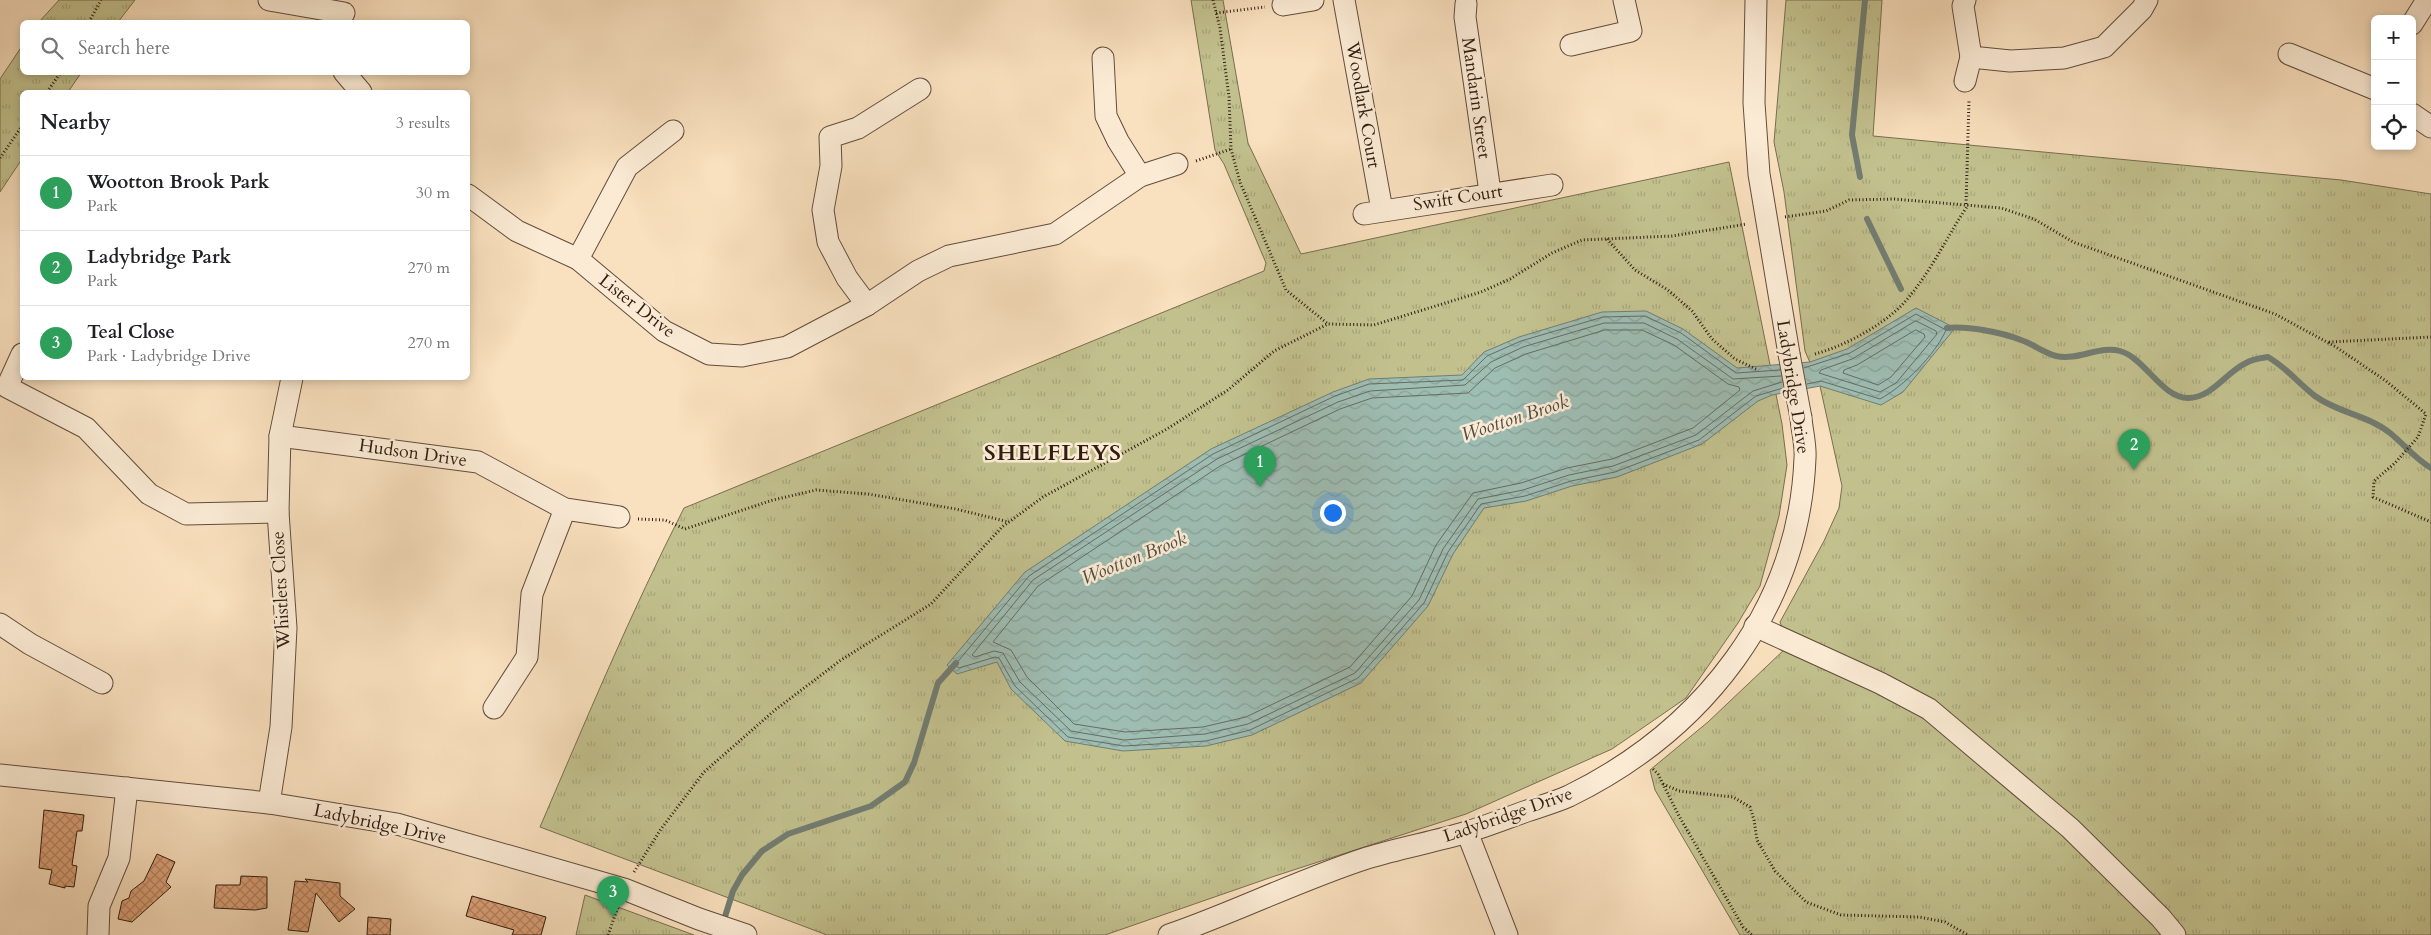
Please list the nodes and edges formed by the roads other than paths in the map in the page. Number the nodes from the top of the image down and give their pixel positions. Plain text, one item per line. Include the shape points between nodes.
1 (269, 0) edge
2 (1313, 0) edge
3 (1344, 0) edge
4 (1624, 0) edge
5 (1756, 0) edge
6 (1965, 0) edge
7 (2147, 0) edge
8 (2427, 0) edge
9 (1464, 1) edge
10 (1282, 5) road end
11 (348, 12) edge
12 (2416, 18) edge
13 (1571, 45) dead end
14 (2289, 54) dead end
15 (1971, 57) junction
16 (1103, 58) dead end
17 (347, 75) edge
18 (1965, 81) road end
19 (2371, 86) edge
20 (920, 89) dead end
21 (359, 90) edge
22 (2416, 117) edge
23 (2431, 127) edge
24 (673, 131) dead end
25 (1177, 164) road end
26 (1140, 176) junction
27 (1552, 185) dead end
28 (1490, 192) junction
29 (470, 196) edge
30 (1373, 212) joint
31 (578, 259) junction
32 (867, 305) junction
33 (20, 359) edge
34 (292, 380) edge
35 (280, 436) junction
36 (565, 509) junction
37 (278, 512) junction
38 (619, 517) road end
39 (1755, 626) junction
40 (2, 631) edge
41 (102, 683) dead end
42 (494, 708) dead end
43 (0, 775) edge
44 (126, 788) junction
45 (270, 803) junction
46 (1467, 832) junction
47 (742, 934) edge
48 (98, 935) edge
49 (1169, 935) edge
50 (1506, 935) edge
51 (2174, 935) edge

1 - 11 street
2 - 10 street
3 - 30 street, Woodlark Court
4 - 13 street via 1631,30
5 - 39 street, Ladybridge Drive, bridge via 1754,103 1759,174 1805,456 1790,549 1772,600
6 - 15 street via 1963,6
7 - 15 street via 2104,46 2064,58 2010,61
8 - 12 street
9 - 28 street, Mandarin Street
14 - 19 street
15 - 18 street
16 - 26 street via 1106,116
17 - 21 street
20 - 32 street via 858,128 830,137 831,166 823,210 828,242
22 - 23 street
24 - 31 street via 627,167
25 - 26 street, Lister Drive
26 - 32 street, Lister Drive via 1055,234 949,256 918,271
27 - 28 street, Swift Court
28 - 30 street, Swift Court
29 - 31 street, Lister Drive via 517,231
31 - 32 street, Lister Drive via 664,331 709,354 742,356 787,347
33 - 37 street via 8,387 86,428 149,494 186,514
34 - 35 street, Whistlets Close
35 - 36 street, Hudson Drive via 478,462
35 - 37 street, Whistlets Close
36 - 38 street, Hudson Drive
36 - 42 street via 532,594 527,657
37 - 45 street, Whistlets Close via 286,628 281,727
39 - 46 street, Ladybridge Drive via 1710,692 1688,716 1638,755 1568,797
39 - 51 street via 1880,682 1928,710 2070,828 2161,918
40 - 41 street
43 - 44 street, Ladybridge Drive
44 - 45 street, Ladybridge Drive
44 - 48 street via 118,858 99,906
45 - 47 street, Ladybridge Drive via 397,824 624,889
46 - 49 street, Ladybridge Drive via 1367,858
46 - 50 street

